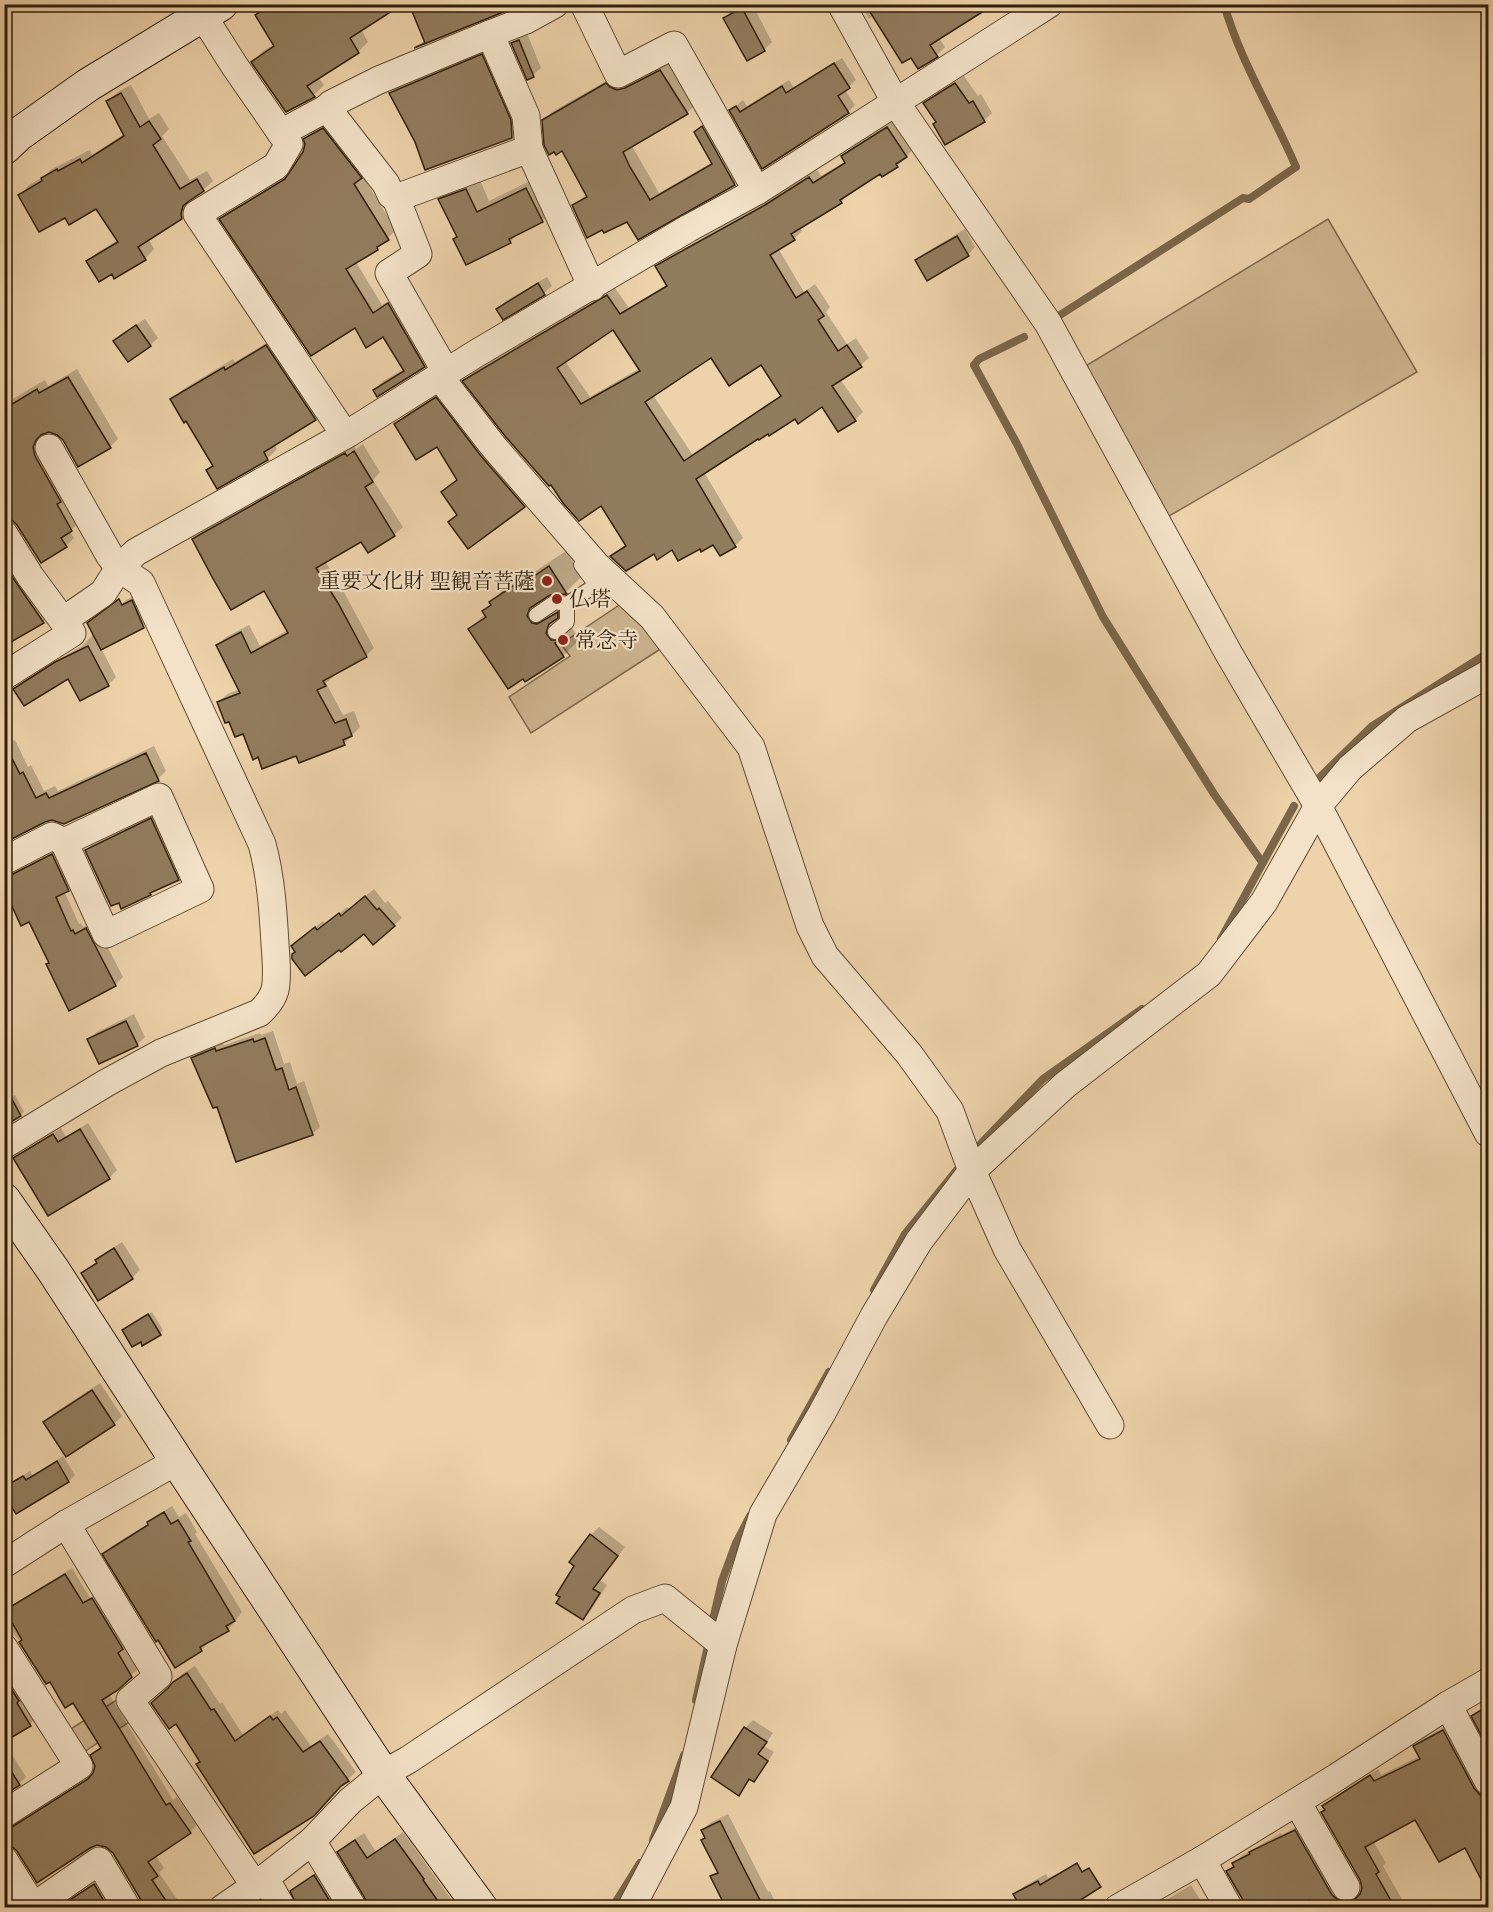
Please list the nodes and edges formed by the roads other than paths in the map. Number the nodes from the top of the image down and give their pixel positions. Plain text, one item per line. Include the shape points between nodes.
1 (555, 4) edge
2 (584, 4) edge
3 (841, 4) edge
4 (216, 8) edge
5 (1034, 9) edge
6 (490, 34) junction
7 (896, 103) junction
8 (327, 108) junction
9 (281, 133) junction
10 (4, 148) edge
11 (529, 149) junction
12 (757, 191) junction
13 (396, 198) junction
14 (592, 287) junction
15 (443, 374) junction
16 (345, 435) junction
17 (50, 448) dead end
18 (4, 534) edge
19 (573, 536) junction
20 (119, 568) junction
21 (567, 604) junction
22 (536, 615) dead end
23 (64, 620) junction
24 (555, 632) dead end
25 (1488, 674) edge
26 (4, 676) edge
27 (1318, 807) junction
28 (64, 842) junction
29 (4, 861) edge
30 (1488, 1133) edge
31 (4, 1146) edge
32 (972, 1171) junction
33 (4, 1200) edge
34 (1110, 1425) dead end
35 (177, 1461) junction
36 (66, 1524) junction
37 (4, 1564) edge
38 (723, 1645) junction
39 (4, 1648) edge
40 (1488, 1682) edge
41 (1448, 1705) junction
42 (383, 1774) junction
43 (1488, 1782) edge
44 (1297, 1802) junction
45 (4, 1814) edge
46 (312, 1841) junction
47 (4, 1860) edge
48 (1202, 1860) junction
49 (260, 1882) junction
50 (1346, 1887) dead end
51 (34, 1907) edge
52 (128, 1908) edge
53 (223, 1908) edge
54 (282, 1908) edge
55 (354, 1908) edge
56 (481, 1908) edge
57 (631, 1908) edge
58 (1118, 1908) edge
59 (1229, 1908) edge

1 - 6 street
2 - 12 street via 618,74 674,45
3 - 7 street
4 - 9 street via 234,65
4 - 10 street via 88,85
5 - 7 street
6 - 8 street via 379,80
6 - 11 street via 526,116
7 - 12 street
7 - 27 street via 1048,323 1229,654
8 - 9 street
8 - 13 street
9 - 16 street via 289,144 276,166 197,214
11 - 13 street
11 - 14 street
12 - 14 street
13 - 15 street via 418,254 389,273
14 - 15 street
15 - 16 street
15 - 19 street via 493,446
16 - 20 street via 136,552
17 - 20 street
18 - 23 street
19 - 21 lane via 564,543 596,585
19 - 32 street via 597,566 652,617 751,747 810,926 825,956 903,1047 950,1111
20 - 23 street via 103,593
20 - 31 street via 141,583 262,843 271,884 275,988 259,1013 161,1053
21 - 22 lane via 555,602
21 - 24 lane via 567,622
23 - 26 street via 72,633
25 - 27 street via 1407,719 1350,768
27 - 30 street
27 - 32 street via 1264,902 1209,974 1065,1085
28 - 28 street via 106,934 200,889 159,797
28 - 29 street via 52,836
32 - 34 street via 1007,1249
32 - 38 street via 913,1251 763,1514
33 - 35 street
35 - 36 street
35 - 42 street
36 - 37 street
36 - 49 street via 158,1676 130,1700
38 - 42 street via 665,1598 654,1602 633,1610
38 - 57 street via 684,1807
39 - 45 street via 79,1766
40 - 41 street
41 - 43 street
41 - 44 street
42 - 46 street via 350,1801
42 - 56 street
44 - 48 street
44 - 50 street
46 - 49 street
46 - 55 street
47 - 51 street
48 - 58 street
48 - 59 street
49 - 53 street
49 - 54 street
51 - 52 street via 99,1861

